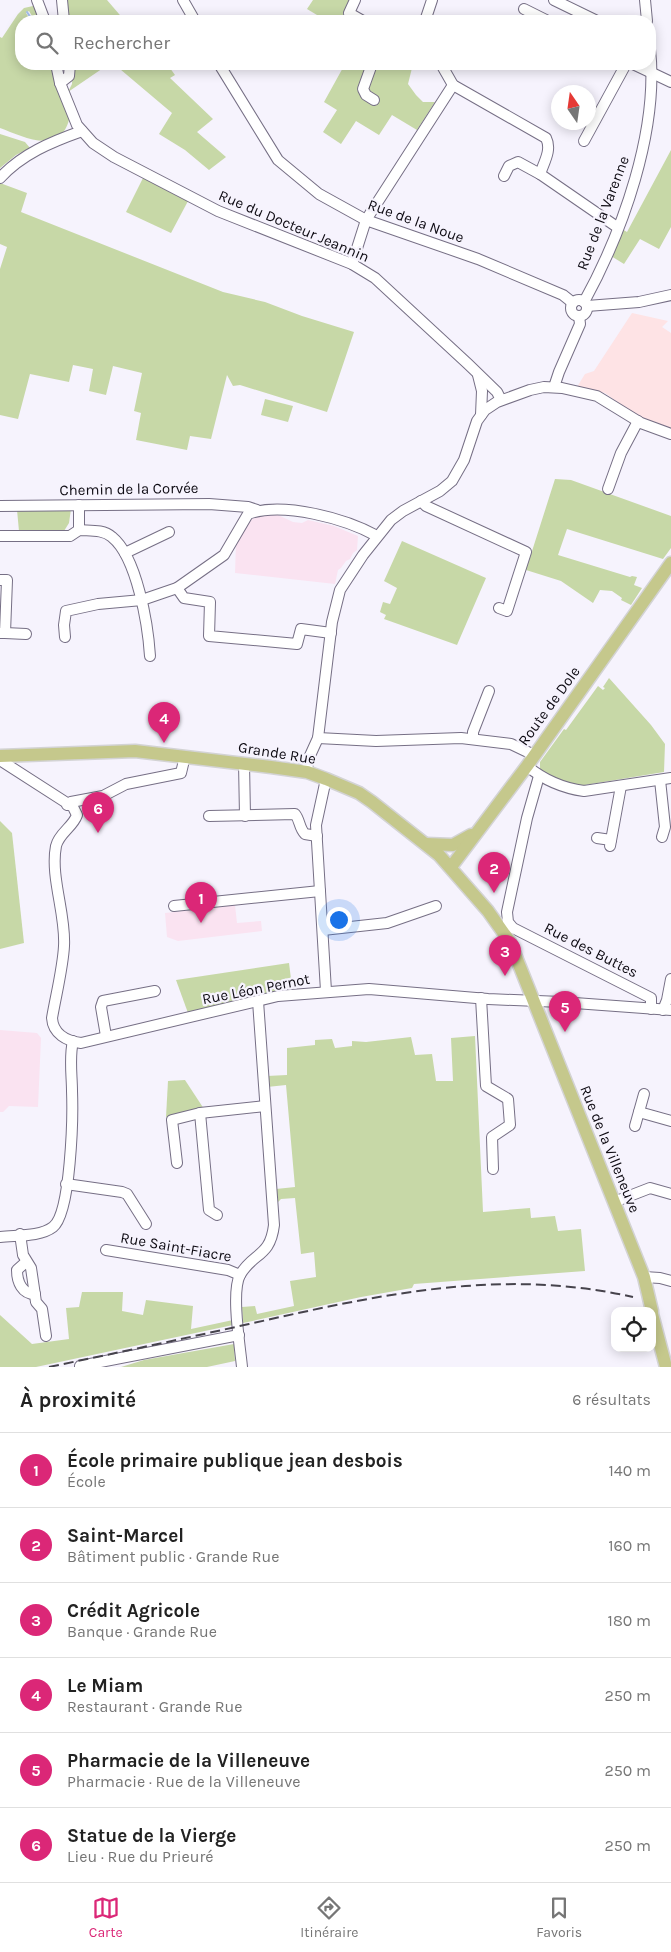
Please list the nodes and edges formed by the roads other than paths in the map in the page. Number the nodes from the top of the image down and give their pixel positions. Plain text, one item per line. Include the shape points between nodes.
1 (37, 0) edge
2 (62, 0) edge
3 (183, 0) edge
4 (355, 0) edge
5 (432, 0) edge
6 (554, 0) edge
7 (645, 0) edge
8 (524, 9) dead end
9 (43, 15) edge
10 (63, 15) edge
11 (192, 15) edge
12 (347, 15) edge
13 (427, 15) edge
14 (536, 15) edge
15 (585, 15) edge
16 (646, 15) edge
17 (57, 70) edge
18 (70, 70) edge
19 (223, 70) edge
20 (370, 70) edge
21 (444, 70) edge
22 (623, 70) edge
23 (645, 70) edge
24 (653, 70) edge
25 (653, 74) junction
26 (671, 82) edge
27 (60, 83) junction
28 (453, 85) junction
29 (374, 100) dead end
30 (82, 131) junction
31 (584, 141) dead end
32 (540, 174) junction
33 (504, 176) dead end
34 (0, 178) edge
35 (366, 220) junction
36 (617, 227) junction
37 (352, 264) junction
38 (671, 295) edge
39 (581, 303) junction
40 (477, 374) junction
41 (554, 387) junction
42 (501, 400) junction
43 (481, 415) junction
44 (638, 421) junction
45 (671, 434) edge
46 (608, 489) dead end
47 (421, 501) junction
48 (79, 505) junction
49 (0, 506) edge
50 (257, 510) junction
51 (79, 530) junction
52 (169, 532) dead end
53 (0, 536) edge
54 (377, 536) junction
55 (125, 553) junction
56 (671, 563) edge
57 (0, 580) edge
58 (177, 588) junction
59 (142, 600) junction
60 (499, 608) dead end
61 (2, 633) edge
62 (331, 633) junction
63 (26, 634) dead end
64 (65, 638) dead end
65 (150, 656) dead end
66 (489, 691) dead end
67 (318, 738) junction
68 (473, 739) junction
69 (0, 756) edge
70 (186, 756) junction
71 (0, 760) edge
72 (530, 760) junction
73 (244, 764) junction
74 (307, 772) junction
75 (539, 776) junction
76 (671, 778) edge
77 (326, 779) junction
78 (660, 780) junction
79 (621, 786) junction
80 (67, 805) junction
81 (209, 816) dead end
82 (245, 816) junction
83 (480, 827) junction
84 (317, 836) junction
85 (662, 837) dead end
86 (597, 838) dead end
87 (426, 844) junction
88 (451, 867) junction
89 (320, 891) junction
90 (174, 906) dead end
91 (436, 906) dead end
92 (323, 930) junction
93 (671, 979) edge
94 (155, 991) dead end
95 (326, 991) junction
96 (481, 998) junction
97 (534, 1001) junction
98 (258, 1002) junction
99 (651, 1009) junction
100 (667, 1010) edge
101 (106, 1036) junction
102 (71, 1040) junction
103 (644, 1094) dead end
104 (265, 1106) junction
105 (639, 1112) junction
106 (200, 1113) junction
107 (671, 1121) edge
108 (636, 1126) dead end
109 (177, 1163) dead end
110 (493, 1169) dead end
111 (66, 1184) junction
112 (671, 1194) edge
113 (614, 1202) junction
114 (217, 1215) dead end
115 (146, 1224) dead end
116 (20, 1234) junction
117 (0, 1236) edge
118 (106, 1250) dead end
119 (240, 1275) junction
120 (644, 1277) junction
121 (671, 1281) edge
122 (651, 1307) edge
123 (656, 1328) edge
124 (239, 1335) junction
125 (46, 1336) dead end
126 (80, 1366) edge
127 (242, 1367) edge
128 (666, 1367) edge

1 - 9 street
2 - 10 street
3 - 11 street
4 - 12 street
5 - 13 street
6 - 15 street
7 - 16 street
8 - 14 street
17 - 27 street, Rue du Docteur Jeannin
18 - 27 street via 69,76
19 - 35 street, Rue de la Noue via 278,160 319,194
20 - 29 street via 363,89
21 - 28 street
22 - 31 street
23 - 25 street
24 - 25 street, Rue de la Varenne
25 - 26 street
25 - 36 street, Rue de la Varenne via 644,144 635,180
27 - 30 street, Rue du Docteur Jeannin
28 - 32 street via 546,138 548,151
28 - 35 street
30 - 34 street via 24,157
30 - 37 street, Rue du Docteur Jeannin via 114,157 218,211
32 - 33 street via 518,162 509,166
32 - 36 street
35 - 37 street
35 - 39 street, Rue de la Noue via 478,258
36 - 39 street, Rue de la Varenne via 607,254
37 - 40 street, Rue du Docteur Jeannin via 381,283
38 - 39 street via 639,302
39 - 41 street via 572,312 580,316 580,324
40 - 42 street, Rue du Docteur Jeannin
40 - 43 street via 482,391
41 - 42 street via 538,388
41 - 44 street via 597,396
42 - 43 street
43 - 47 street via 464,460 452,481
44 - 45 street
44 - 46 street via 621,453
47 - 54 street via 391,520
47 - 60 street via 526,552 507,610
48 - 49 street, Chemin de la Corvée
48 - 50 street, Chemin de la Corvée via 209,504
48 - 51 street
50 - 54 street, Chemin de la Corvée via 314,514 359,527
50 - 58 street via 248,514 224,555
51 - 53 street via 70,536
51 - 55 street via 100,531 112,536
52 - 55 street
54 - 62 street via 340,590
55 - 59 street
56 - 72 main road, Route de Dole
57 - 61 street via 7,580
58 - 59 street
58 - 62 street via 184,598 210,602 209,636 297,644 301,629
59 - 64 street via 66,611
59 - 65 street
61 - 63 street
62 - 67 street
66 - 68 street
67 - 68 street via 376,741
67 - 74 street via 308,760
68 - 72 street via 511,744
69 - 70 main road, Grande Rue via 135,751
70 - 73 main road, Grande Rue
70 - 80 street via 181,773 126,784 103,796
71 - 80 street
72 - 75 street
72 - 83 main road, Route de Dole
73 - 74 main road, Grande Rue
73 - 82 street
74 - 77 main road, Grande Rue
75 - 79 street via 574,790
75 - 99 street, Rue des Buttes via 507,912 508,922 513,928 651,998
76 - 78 street
77 - 84 street via 316,825
77 - 87 main road, Grande Rue via 359,793
78 - 79 street
78 - 85 street via 665,827
79 - 86 street via 610,843
80 - 102 street via 73,807 77,814 56,846 64,946 52,1022 57,1032
81 - 82 street
82 - 84 street via 295,814 305,834
83 - 87 main road via 453,845
83 - 88 main road, Route de Dole
84 - 89 street
87 - 88 main road, Grande Rue
88 - 97 main road, Grande Rue via 501,928
89 - 90 street
89 - 92 street
91 - 92 street via 387,923
92 - 95 street
93 - 100 street
94 - 101 street via 101,1003
95 - 96 street, Rue Léon Pernot via 369,989
95 - 98 street, Rue Léon Pernot
96 - 97 street, Rue Léon Pernot
96 - 110 street via 486,1086 508,1099 510,1125 492,1138
97 - 99 street, Rue Léon Pernot
97 - 113 main road, Rue de la Villeneuve
98 - 101 street, Rue Léon Pernot
98 - 104 street, Rue Saint-Fiacre
99 - 100 street, Rue Léon Pernot
101 - 102 street, Rue Léon Pernot via 81,1042
102 - 111 street via 72,1113
103 - 105 street
104 - 106 street
104 - 119 street, Rue Saint-Fiacre via 273,1237 268,1247
105 - 107 street
105 - 108 street
106 - 109 street via 172,1120
106 - 114 street via 209,1210
111 - 115 street via 127,1194
111 - 116 street via 58,1222 43,1232
112 - 113 street via 650,1188
113 - 120 main road, Rue de la Villeneuve
116 - 117 street
116 - 125 street via 26,1262 17,1270 18,1282 25,1291 34,1294 42,1309
118 - 119 street, Rue Saint-Fiacre via 228,1270
119 - 124 street, Rue Saint-Fiacre via 236,1308
120 - 121 street
120 - 122 main road, Rue de la Villeneuve
123 - 128 main road, Rue de la Villeneuve
124 - 126 street
124 - 127 street, Rue Saint-Fiacre

